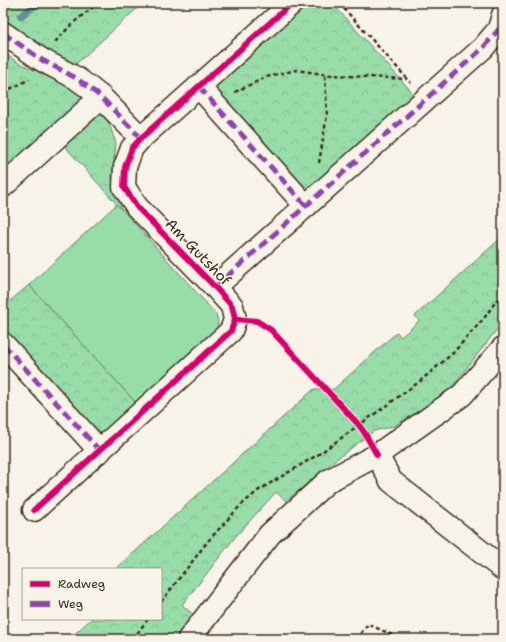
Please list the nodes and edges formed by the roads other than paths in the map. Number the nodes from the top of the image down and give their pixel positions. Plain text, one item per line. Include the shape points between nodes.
1 (292, 3) edge
2 (502, 13) edge
3 (3, 33) edge
4 (206, 94) junction
5 (101, 97) junction
6 (141, 138) junction
7 (3, 186) edge
8 (306, 206) junction
9 (215, 287) junction
10 (3, 344) edge
11 (503, 348) edge
12 (100, 451) junction
13 (377, 455) junction
14 (34, 510) dead end
15 (503, 569) edge
16 (189, 639) edge

1 - 4 street, Am Gutshof
2 - 8 street, Am Gutshof via 499,29 483,48
3 - 5 street via 42,60 76,78
4 - 6 street, Am Gutshof
4 - 8 street
5 - 6 street
5 - 7 street
6 - 9 street, Am Gutshof via 132,148 125,168 124,187 137,208
8 - 9 street, Am Gutshof
9 - 12 street, Am Gutshof via 232,306 235,319 231,331
10 - 12 street
11 - 13 street via 462,395
12 - 14 street, Am Gutshof
13 - 15 street via 391,481
13 - 16 street via 328,481 270,534

